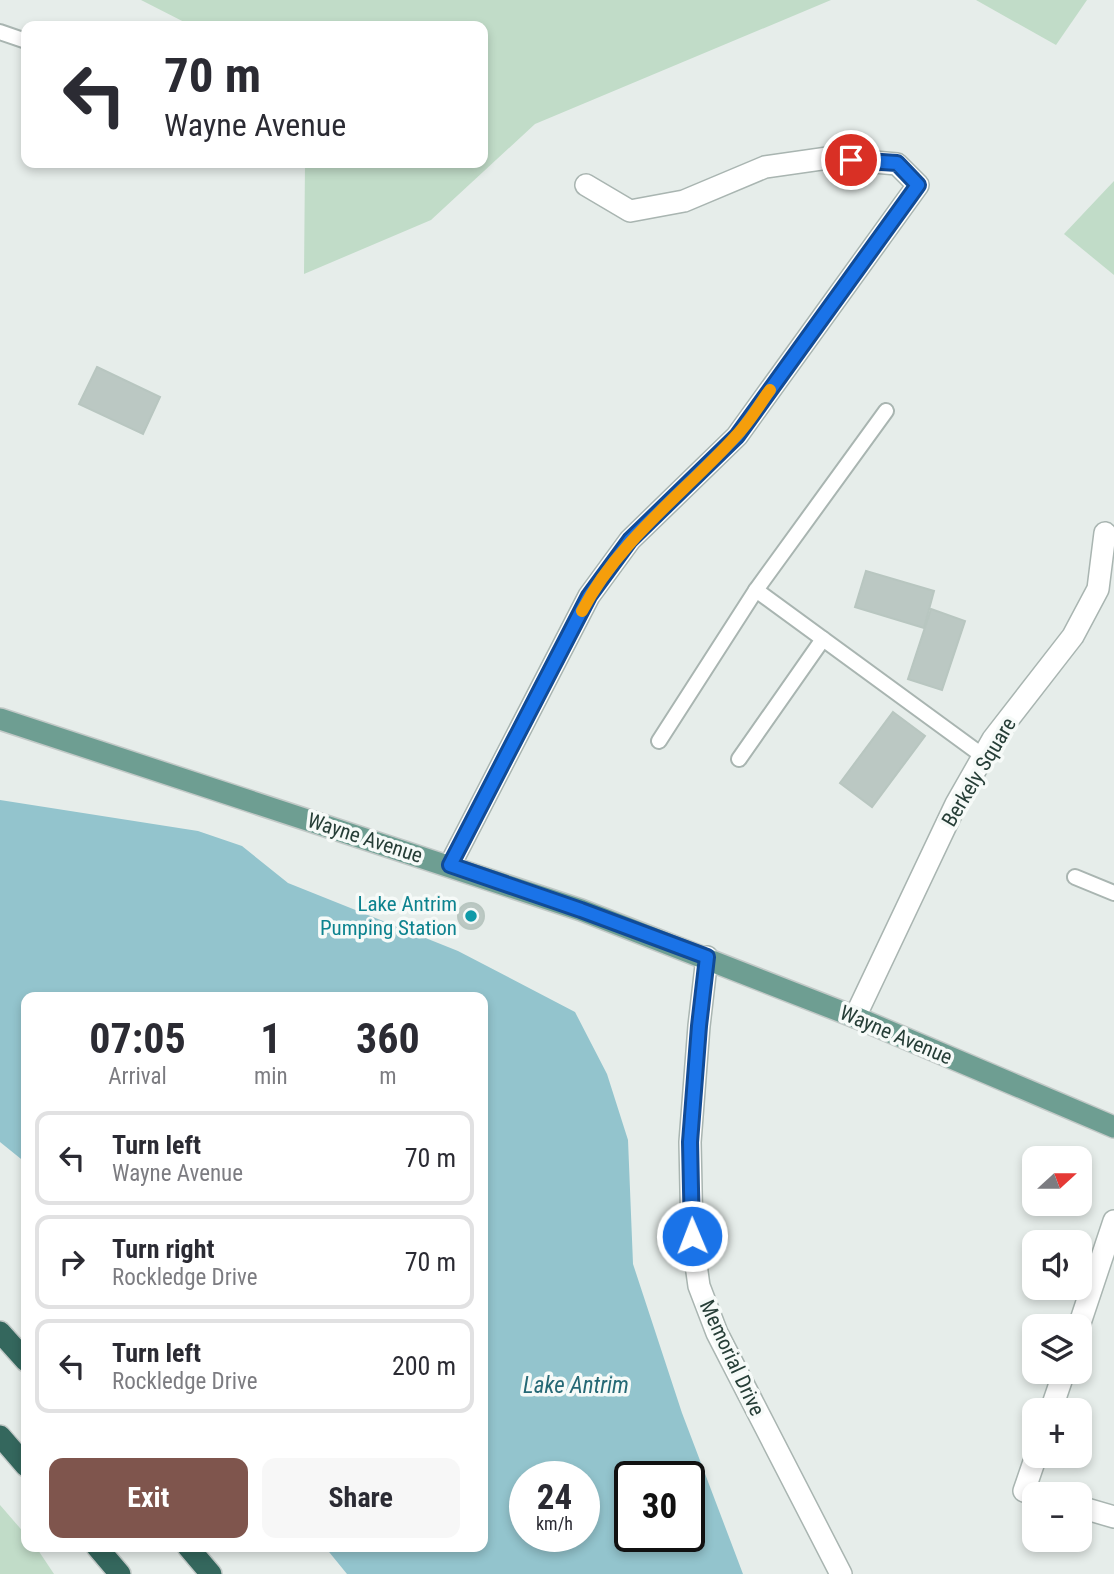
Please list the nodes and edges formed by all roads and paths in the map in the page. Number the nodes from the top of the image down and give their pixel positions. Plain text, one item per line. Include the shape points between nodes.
1 (0, 32) edge
2 (21, 39) edge
3 (586, 184) dead end
4 (886, 411) dead end
5 (1109, 532) edge
6 (755, 590) junction
7 (822, 639) junction
8 (0, 719) edge
9 (659, 741) dead end
10 (983, 756) junction
11 (739, 758) dead end
12 (450, 865) junction
13 (1075, 877) dead end
14 (1114, 892) edge
15 (707, 957) junction
16 (855, 1017) junction
17 (1114, 1127) edge
18 (1114, 1221) edge
19 (1083, 1314) edge
20 (0, 1332) edge
21 (21, 1355) edge
22 (0, 1436) edge
23 (21, 1460) edge
24 (1092, 1511) edge
25 (1114, 1517) edge
26 (101, 1552) edge
27 (192, 1552) edge
28 (120, 1574) edge
29 (211, 1574) edge
30 (841, 1574) edge

1 - 2 lane
3 - 12 street via 630,211 684,201 765,167 828,158 897,163 918,185 737,436 630,540 589,596
4 - 6 lane
5 - 10 street, Berkely Square via 1098,589 1073,636
6 - 7 lane
6 - 9 lane
7 - 10 lane
7 - 11 lane
8 - 12 main road, Wayne Avenue
10 - 16 street, Berkely Square
12 - 15 main road, Wayne Avenue
13 - 14 lane
15 - 16 main road, Wayne Avenue
15 - 30 street, Memorial Drive via 690,1142 692,1236 699,1286 717,1333
16 - 17 main road, Wayne Avenue
18 - 19 street
20 - 21 highway
22 - 23 highway
24 - 25 street
26 - 28 highway
27 - 29 highway

